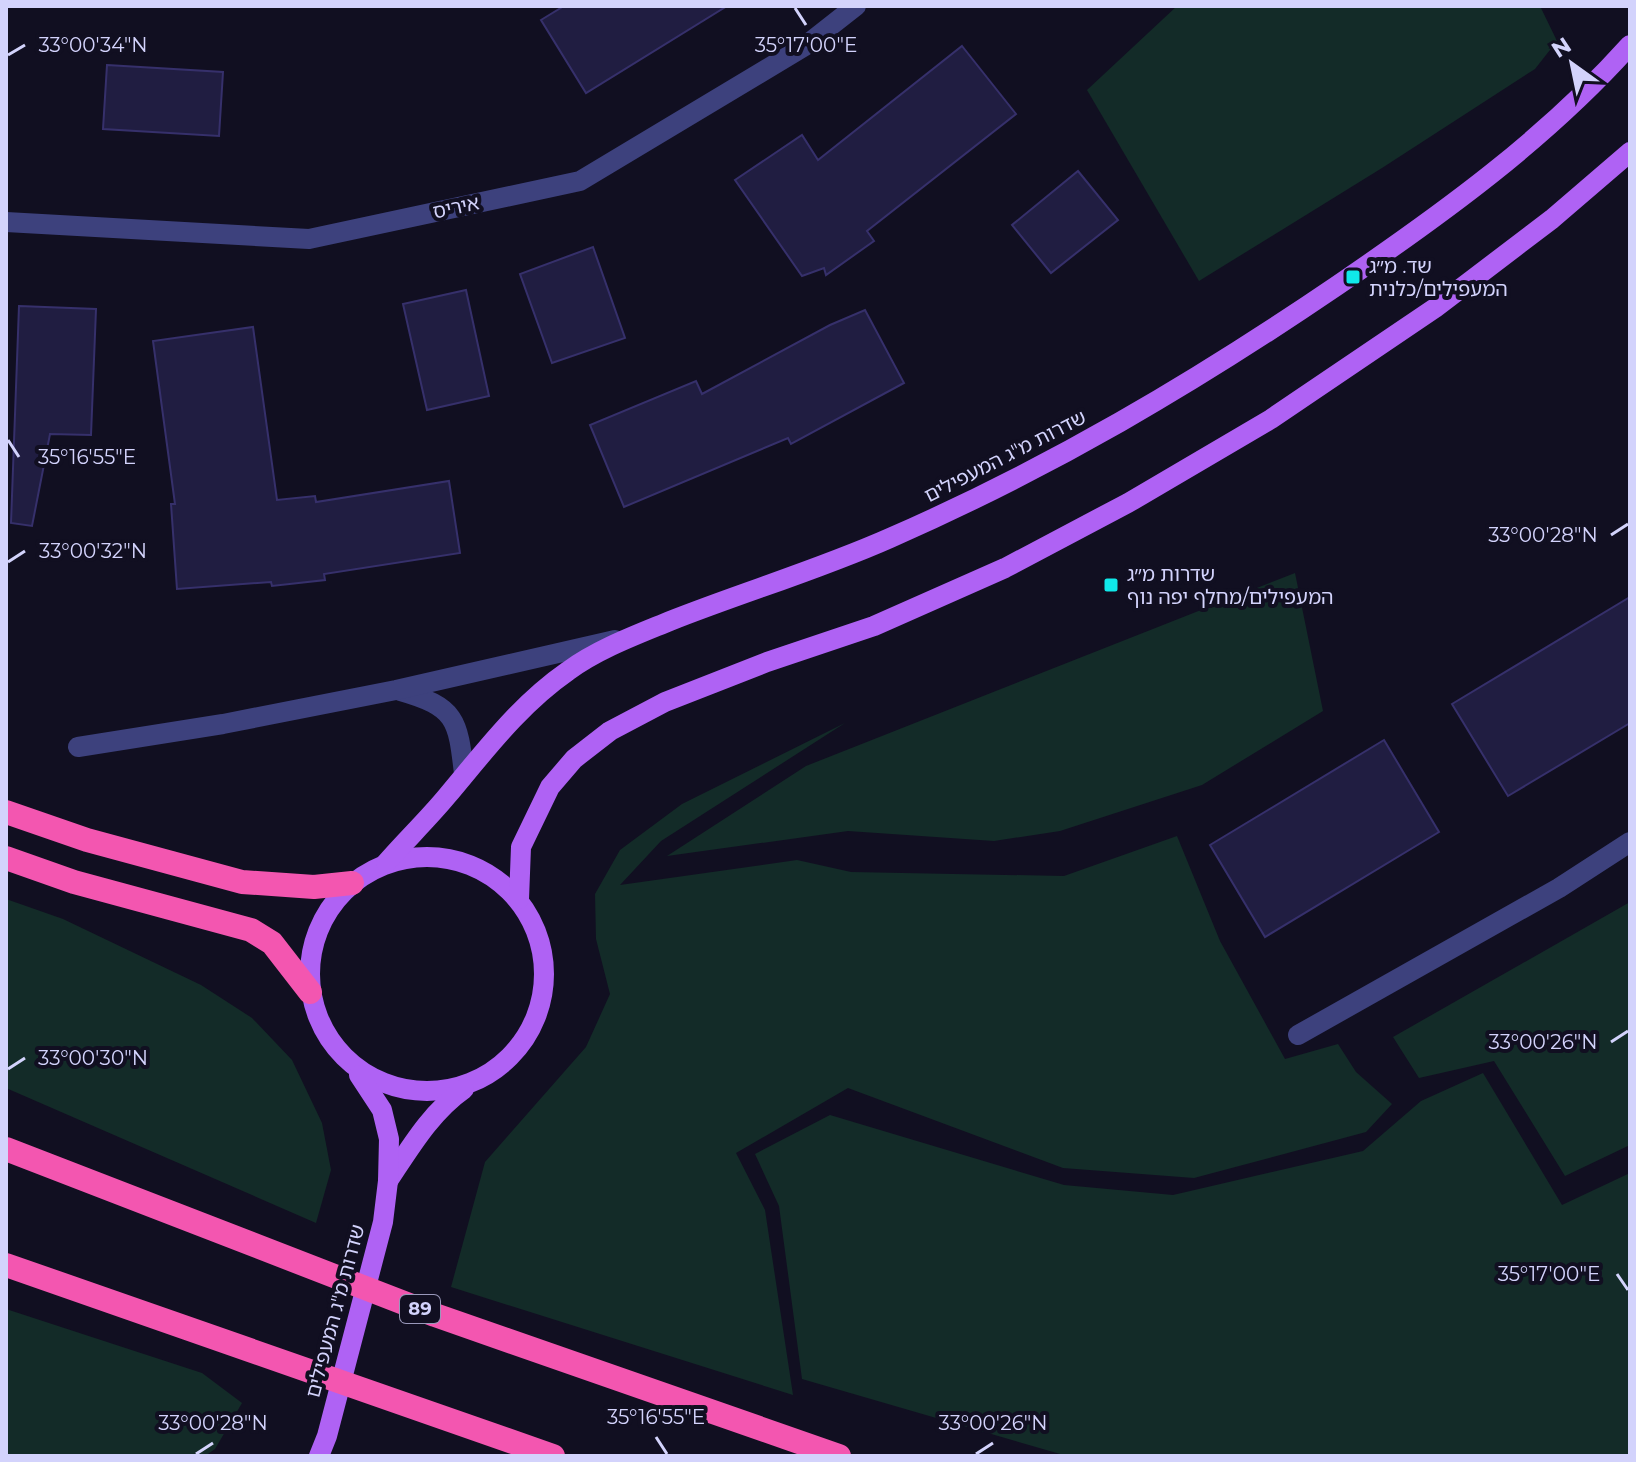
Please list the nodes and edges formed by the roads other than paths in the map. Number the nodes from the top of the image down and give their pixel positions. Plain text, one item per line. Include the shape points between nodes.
1 (856, 6) edge
2 (1630, 45) edge
3 (1630, 152) edge
4 (6, 222) edge
5 (634, 635) junction
6 (396, 690) junction
7 (78, 747) dead end
8 (464, 774) junction
9 (6, 812) edge
10 (1630, 842) edge
11 (6, 858) edge
12 (386, 863) junction
13 (352, 883) junction
14 (519, 899) junction
15 (310, 992) junction
16 (1298, 1035) dead end
17 (352, 1066) junction
18 (476, 1081) junction
19 (6, 1149) edge
20 (388, 1181) junction
21 (6, 1265) edge
22 (322, 1450) edge
23 (553, 1456) edge
24 (839, 1456) edge

1 - 4 street, איריס via 805,46 580,181 309,239
2 - 5 main road, שדרות מ"ג המעפילים via 1581,97 1506,162 1392,248 1219,364 1093,439 973,502 847,557
3 - 14 main road via 1435,308 1271,419 1128,503 1005,568 903,613 665,702 610,731 574,759 532,819 521,847
5 - 6 street
5 - 8 main road, שדרות מ"ג המעפילים via 570,669 523,706
6 - 7 street
6 - 8 street via 444,708 460,732
8 - 12 main road, שדרות מ"ג המעפילים
9 - 13 highway via 242,882 314,887
10 - 16 street via 1559,888
11 - 15 highway via 251,930 272,943
12 - 13 main road
12 - 14 main road via 422,856 458,860 492,875
13 - 15 main road via 325,914 311,951
14 - 18 main road via 536,930 545,965 542,1000 528,1033 506,1062
15 - 17 main road via 332,1045
17 - 18 main road via 380,1083 411,1091 444,1091
17 - 20 main road, שדרות מ"ג המעפילים via 382,1110 389,1139
18 - 20 main road, שדרות מ"ג המעפילים via 430,1120
19 - 24 highway, 89 via 435,1315
20 - 22 main road, שדרות מ"ג המעפילים via 383,1222
21 - 23 highway

